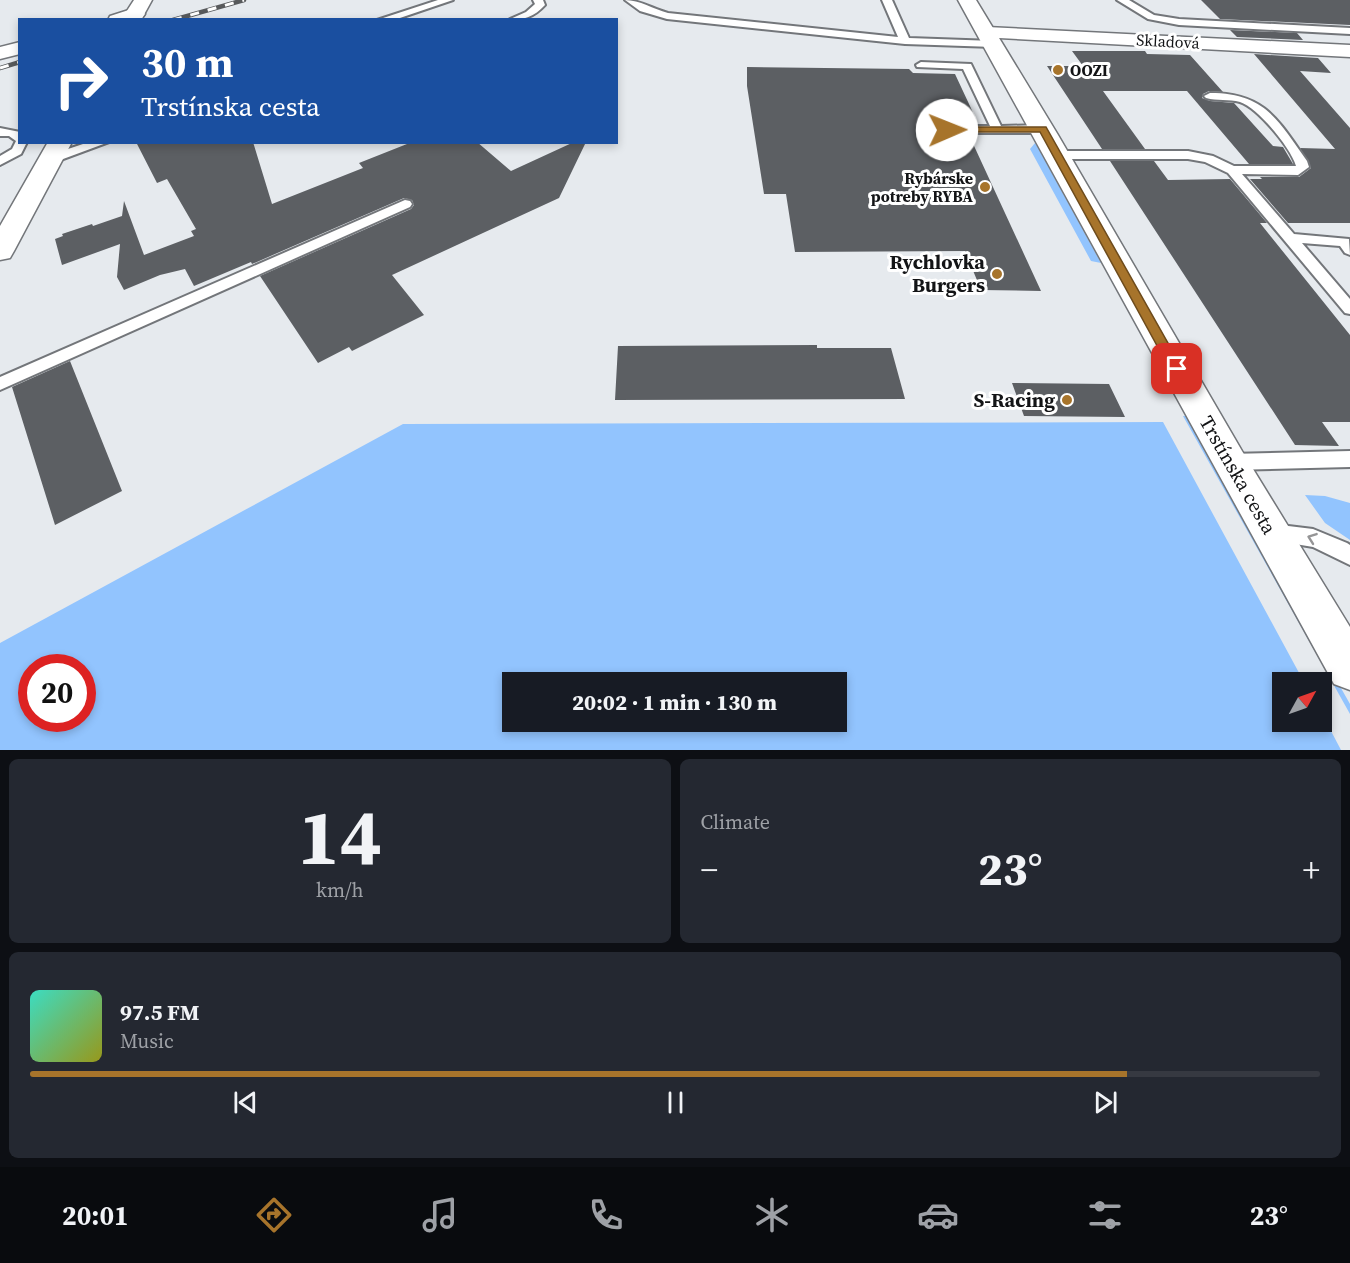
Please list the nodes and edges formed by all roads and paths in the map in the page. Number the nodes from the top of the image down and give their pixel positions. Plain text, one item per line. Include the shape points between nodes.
1 (448, 0) edge
2 (538, 0) edge
3 (630, 0) edge
4 (887, 0) edge
5 (967, 0) edge
6 (1122, 0) edge
7 (389, 18) edge
8 (518, 18) edge
9 (1350, 31) edge
10 (990, 38) junction
11 (905, 41) junction
12 (18, 48) edge
13 (1350, 51) edge
14 (0, 53) edge
15 (921, 65) dead end
16 (1210, 96) dead end
17 (997, 129) junction
18 (947, 130) dead end
19 (0, 132) edge
20 (18, 137) edge
21 (1050, 142) junction
22 (20, 144) edge
23 (93, 144) edge
24 (56, 151) edge
25 (0, 161) edge
26 (1232, 170) junction
27 (405, 204) dead end
28 (4, 238) edge
29 (1290, 238) junction
30 (1350, 250) edge
31 (1350, 309) edge
32 (0, 384) edge
33 (1350, 459) edge
34 (1229, 462) junction
35 (1270, 533) junction
36 (1350, 556) edge
37 (1350, 668) edge

1 - 7 lane
2 - 8 lane via 540,5
3 - 11 lane via 642,9 667,16
4 - 11 lane
5 - 10 main road, Trstínska cesta
6 - 9 lane via 1151,17 1179,22
10 - 11 lane
10 - 13 main road, Skladová
10 - 21 main road, Trstínska cesta
12 - 14 main road
15 - 17 lane via 967,66
16 - 26 lane via 1228,96 1256,106 1303,167 1298,171
17 - 18 lane
17 - 21 lane
19 - 20 lane
21 - 26 lane via 1188,155
21 - 34 main road, Trstínska cesta
22 - 25 lane
23 - 24 lane
24 - 28 main road
26 - 29 lane
27 - 32 lane
29 - 30 lane via 1344,242
29 - 31 lane
33 - 34 lane
34 - 35 main road, Trstínska cesta
36 -> 35 lane via 1302,534
35 - 37 main road, Trstínska cesta

